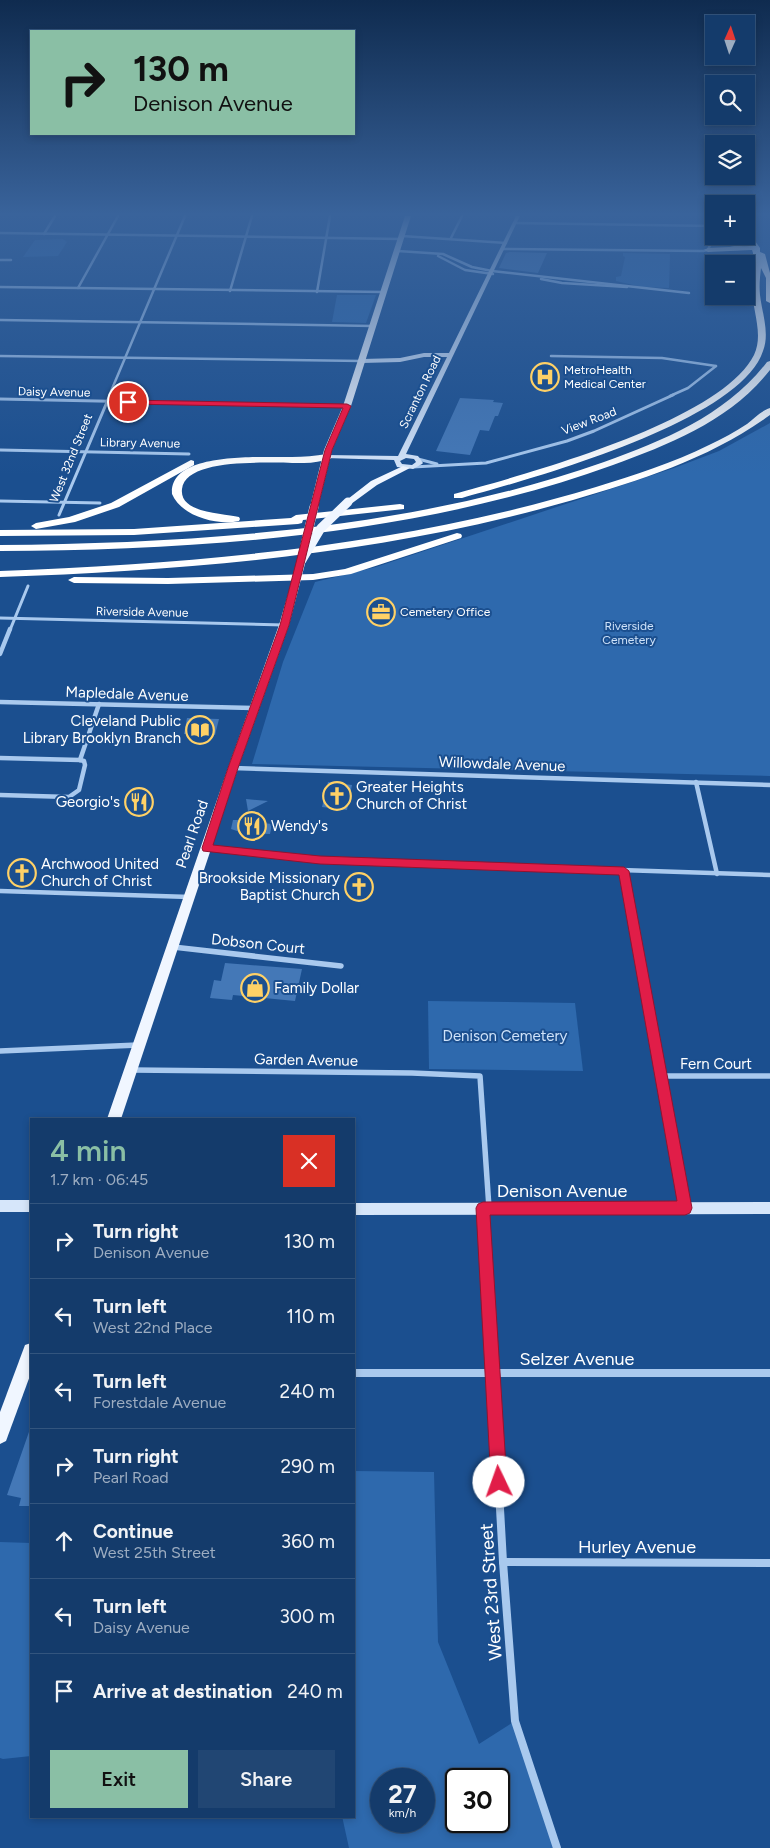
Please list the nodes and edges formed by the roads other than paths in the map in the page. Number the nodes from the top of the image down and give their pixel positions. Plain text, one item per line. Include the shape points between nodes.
1 (150, 302) edge
2 (381, 302) edge
3 (476, 302) edge
4 (758, 302) edge
5 (0, 320) edge
6 (140, 322) junction
7 (373, 326) junction
8 (451, 355) junction
9 (0, 356) edge
10 (551, 356) dead end
11 (124, 358) junction
12 (362, 361) junction
13 (770, 364) edge
14 (738, 398) junction
15 (0, 399) edge
16 (106, 401) junction
17 (347, 406) junction
18 (767, 414) edge
19 (409, 443) junction
20 (0, 450) edge
21 (86, 452) junction
22 (189, 454) dead end
23 (327, 457) junction
24 (417, 458) junction
25 (404, 463) junction
26 (458, 465) junction
27 (458, 496) junction
28 (569, 499) junction
29 (0, 501) edge
30 (64, 502) junction
31 (100, 503) dead end
32 (400, 507) junction
33 (59, 515) dead end
34 (0, 528) edge
35 (0, 533) edge
36 (0, 548) edge
37 (0, 557) edge
38 (301, 563) junction
39 (0, 574) edge
40 (296, 578) junction
41 (0, 579) edge
42 (28, 586) dead end
43 (0, 618) edge
44 (14, 619) junction
45 (284, 625) junction
46 (0, 654) edge
47 (0, 702) edge
48 (99, 704) junction
49 (253, 708) junction
50 (0, 758) edge
51 (80, 760) junction
52 (233, 768) junction
53 (696, 782) junction
54 (770, 785) edge
55 (0, 795) edge
56 (207, 848) junction
57 (624, 871) junction
58 (717, 874) junction
59 (770, 875) edge
60 (0, 892) edge
61 (190, 897) junction
62 (172, 947) junction
63 (341, 966) dead end
64 (140, 1045) junction
65 (0, 1051) edge
66 (132, 1070) junction
67 (480, 1076) joint
68 (661, 1076) junction
69 (770, 1076) edge
70 (114, 1118) edge
71 (0, 1206) edge
72 (30, 1206) edge
73 (685, 1208) junction
74 (770, 1208) edge
75 (355, 1209) edge
76 (486, 1209) junction
77 (28, 1368) edge
78 (770, 1372) edge
79 (355, 1373) edge
80 (493, 1374) junction
81 (0, 1435) edge
82 (503, 1562) junction
83 (770, 1563) edge
84 (557, 1848) edge

1 - 6 street, West 32nd Street
2 - 7 main road
3 - 8 street, Scranton Road
4 - 27 highway via 761,344 752,365 734,385 709,402 620,444
5 - 6 street
6 - 7 street
6 - 11 street, West 32nd Street
7 - 12 main road
8 - 12 street
8 - 19 street, Scranton Road
9 - 11 street
10 - 26 street, View Road via 662,358 716,366 688,388 594,431 501,460
11 - 12 street
11 - 16 street, West 32nd Street
12 - 17 main road
13 - 14 highway
14 - 27 highway via 671,431 615,452 543,475
14 - 36 highway via 689,429 610,463 533,488 443,509 349,525 226,539
15 - 16 street, Daisy Avenue
16 - 17 street, Daisy Avenue
16 - 21 street, West 32nd Street
17 - 23 main road
18 - 28 highway via 716,447
18 - 37 highway via 720,439 633,471 548,495 418,523 223,548 121,555
19 - 24 street, Scranton Road
19 - 25 street, Scranton Road
20 - 21 street, Library Avenue
21 - 22 street, Library Avenue
21 - 30 street, West 32nd Street
23 - 25 street
23 - 32 highway via 209,464 185,475 177,488 177,495 186,507 196,512 237,520 319,516
23 - 34 highway via 306,454 240,455 206,459 186,465 96,513 54,523
23 - 38 main road, bridge
24 - 25 street
24 - 25 street via 420,463
24 - 26 street, View Road
25 - 26 street, View Road
25 - 38 main road, bridge via 334,512 322,524
27 - 32 highway
28 - 39 highway via 429,533 320,551 170,566
28 - 40 highway via 347,572
29 - 30 street
30 - 31 street
30 - 33 street, West 32nd Street
32 - 35 highway via 312,520 211,528
38 - 40 main road, Pearl Road
40 - 41 highway
40 - 45 main road, Pearl Road
42 - 44 street
43 - 44 street, Riverside Avenue
44 - 45 street, Riverside Avenue
44 - 46 street
45 - 49 main road, Pearl Road
47 - 48 street, Mapledale Avenue
48 - 49 street, Mapledale Avenue
48 - 51 street
49 - 52 main road, Pearl Road
50 - 51 street
51 - 55 street via 85,765 78,790 68,797
52 - 53 street, Willowdale Avenue
52 - 56 main road, Pearl Road
53 - 54 street, Willowdale Avenue
53 - 58 street
56 - 57 street via 320,860
56 - 61 main road, Pearl Road
57 - 58 street
57 - 68 street
58 - 59 street
60 - 61 street
61 - 62 main road, Pearl Road
62 - 63 street, Dobson Court
62 - 64 main road, Pearl Road
64 - 65 street
64 - 66 main road, Pearl Road
66 - 67 street, Garden Avenue
66 - 70 main road, Pearl Road
67 - 76 street, West 23rd Street
68 - 69 street, Fern Court
68 - 73 street
71 - 72 street
73 - 74 street, Denison Avenue
73 - 76 street, Denison Avenue
75 - 76 street, Denison Avenue
76 - 80 street, West 23rd Street
77 - 81 main road
78 - 80 street, Selzer Avenue
79 - 80 street, Selzer Avenue
80 - 82 street, West 23rd Street
82 - 83 street, Hurley Avenue
82 - 84 street, West 23rd Street via 515,1721

